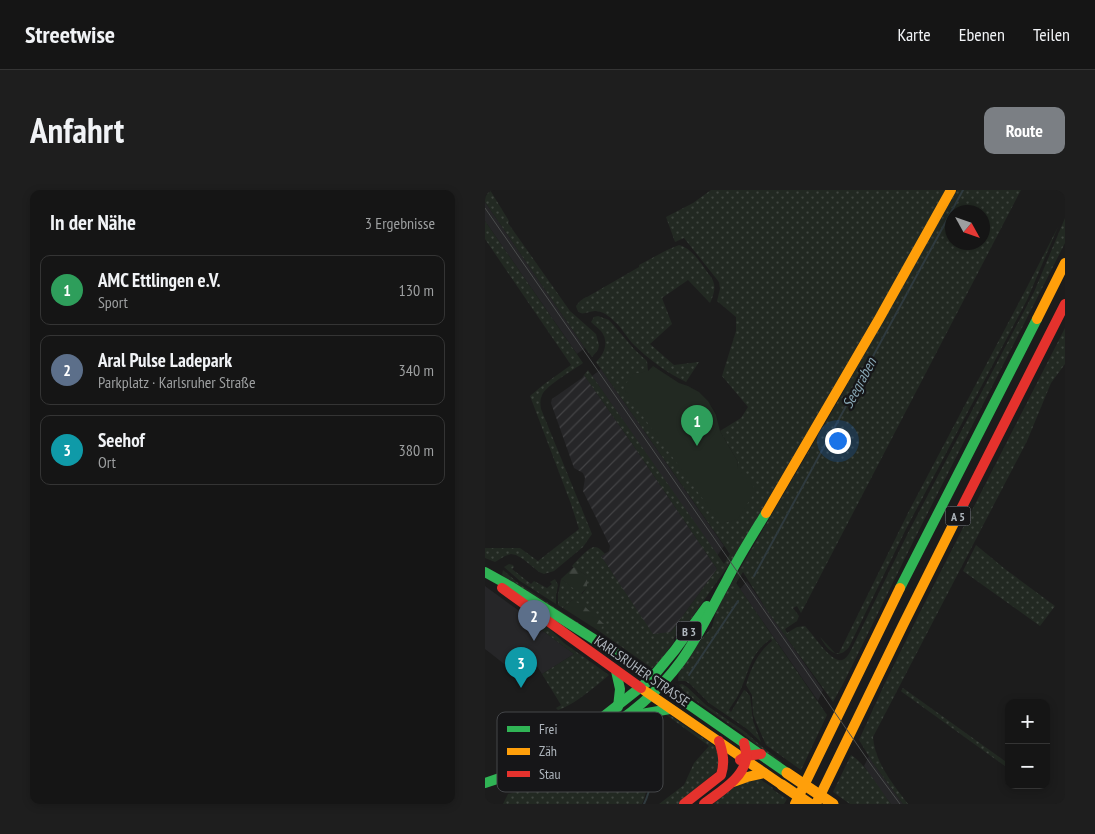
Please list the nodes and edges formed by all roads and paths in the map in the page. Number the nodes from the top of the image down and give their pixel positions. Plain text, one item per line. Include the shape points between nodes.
1 (951, 190) edge
2 (1065, 263) edge
3 (1065, 304) edge
4 (488, 573) edge
5 (725, 582) junction
6 (675, 668) junction
7 (616, 671) junction
8 (656, 682) junction
9 (641, 688) junction
10 (651, 696) junction
11 (682, 700) junction
12 (618, 707) junction
13 (670, 708) junction
14 (611, 712) edge
15 (633, 712) edge
16 (648, 712) edge
17 (719, 741) junction
18 (744, 743) junction
19 (761, 754) junction
20 (745, 758) junction
21 (764, 773) junction
22 (721, 775) junction
23 (497, 779) edge
24 (485, 783) edge
25 (731, 783) junction
26 (684, 804) edge
27 (704, 804) edge
28 (795, 804) edge
29 (810, 804) edge
30 (816, 804) edge
31 (833, 804) edge

1 - 5 main road, B 3
2 - 28 main road, A 5
3 - 30 main road, A 5
4 - 7 main road, KARLSRUHER STRASSE via 498,586
4 - 8 main road, KARLSRUHER STRASSE
5 - 6 main road, B 3 via 710,614
5 - 8 main road, B 3
6 - 8 main road, B 3
6 - 11 main road via 676,687
7 - 9 main road, KARLSRUHER STRASSE
7 - 12 main road via 621,694
8 - 9 main road, B 3
8 - 10 main road, B 3
8 - 11 main road, KARLSRUHER STRASSE
9 - 10 main road, KARLSRUHER STRASSE
9 - 12 main road, B 3
10 - 13 main road, KARLSRUHER STRASSE
10 - 15 main road, B 3
11 - 18 main road, KARLSRUHER STRASSE
12 - 14 main road, B 3
13 - 16 main road
13 - 17 main road, KARLSRUHER STRASSE
17 - 20 main road, KARLSRUHER STRASSE
17 - 22 main road via 723,758
18 - 19 main road, KARLSRUHER STRASSE
18 - 20 main road
19 - 20 main road
19 - 31 main road, KARLSRUHER STRASSE, bridge
20 - 21 main road, KARLSRUHER STRASSE
20 - 22 main road
20 - 25 main road
21 - 25 main road
21 - 29 main road, KARLSRUHER STRASSE, bridge
22 - 26 main road
23 - 24 main road, B 3
25 - 27 main road

